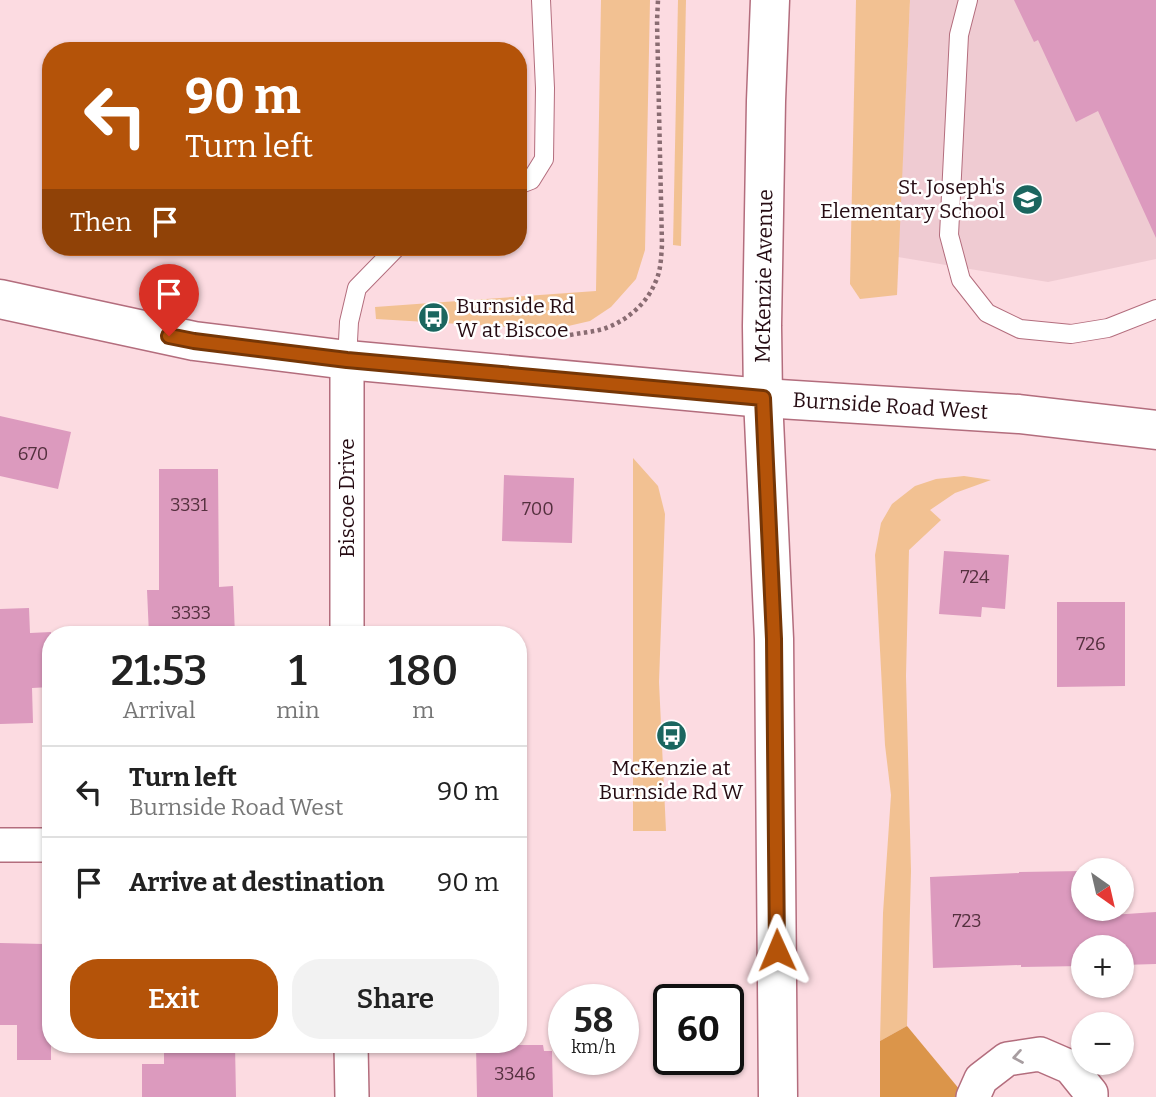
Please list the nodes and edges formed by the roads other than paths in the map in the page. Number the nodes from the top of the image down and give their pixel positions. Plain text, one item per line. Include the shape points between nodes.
1 (541, 0) edge
2 (770, 0) edge
3 (968, 0) edge
4 (527, 182) edge
5 (386, 256) edge
6 (0, 299) edge
7 (1156, 309) edge
8 (347, 360) junction
9 (763, 398) junction
10 (1156, 430) edge
11 (347, 626) edge
12 (0, 845) edge
13 (42, 845) edge
14 (351, 1053) edge
15 (352, 1097) edge
16 (778, 1097) edge
17 (973, 1097) edge
18 (1091, 1097) edge

1 - 4 lane via 544,159
2 - 9 street, McKenzie Avenue
3 - 7 lane via 959,35 949,235 961,281 987,313 1020,329 1071,334 1108,328
5 - 8 lane via 357,288
6 - 8 street, Burnside Road West via 194,341
8 - 9 street, Burnside Road West
8 - 11 street, Biscoe Drive
9 - 10 street, Burnside Road West via 1019,414
9 - 16 street, McKenzie Avenue via 774,639
12 - 13 street
14 - 15 street
18 -> 17 street via 1070,1067 1040,1054 1007,1059 981,1079

